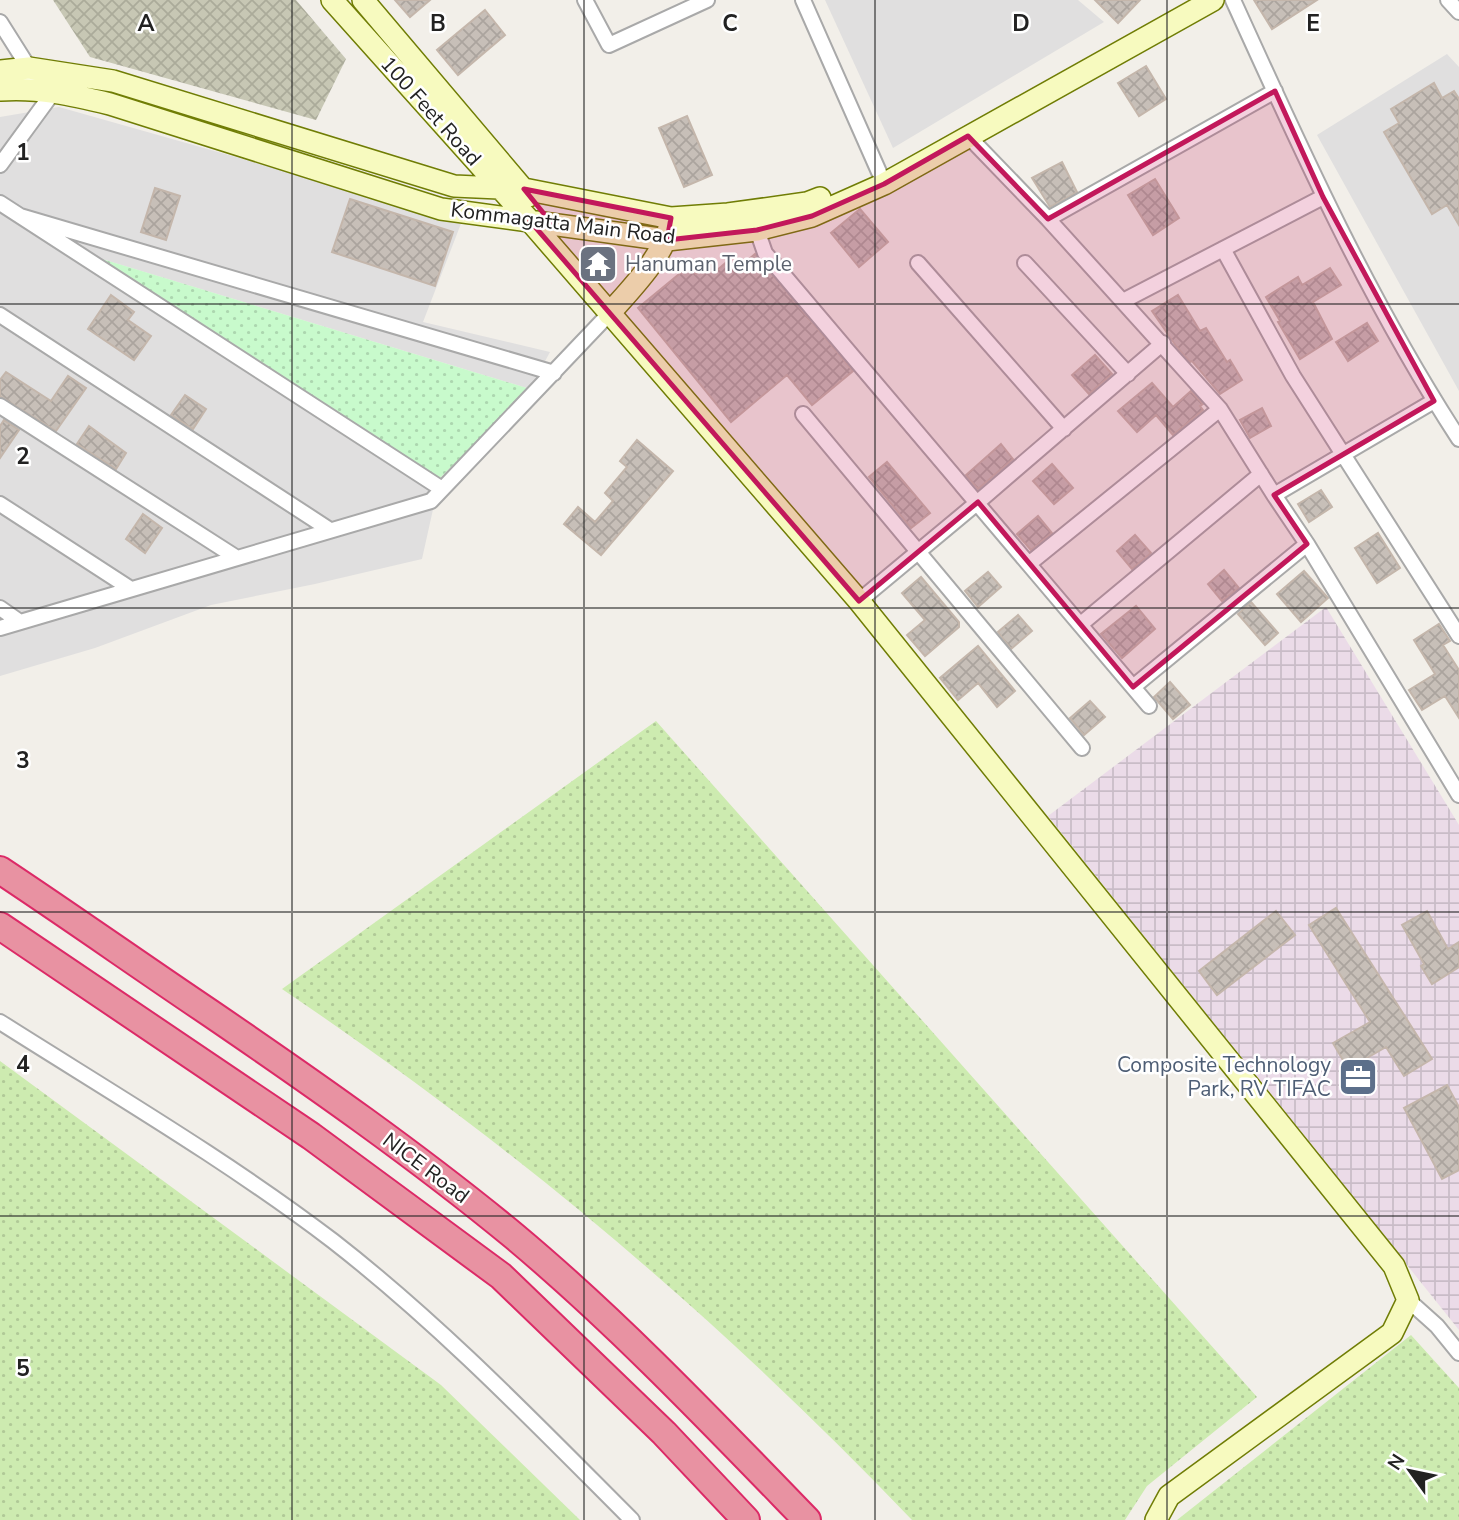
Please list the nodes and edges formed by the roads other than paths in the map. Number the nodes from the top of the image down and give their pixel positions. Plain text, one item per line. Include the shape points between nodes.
1 (332, 0) edge
2 (363, 0) edge
3 (585, 0) edge
4 (707, 0) edge
5 (803, 0) edge
6 (1184, 0) edge
7 (1213, 0) edge
8 (1233, 0) edge
9 (1448, 0) edge
10 (1459, 12) edge
11 (0, 22) edge
12 (0, 71) edge
13 (65, 72) junction
14 (29, 79) junction
15 (0, 90) edge
16 (55, 91) junction
17 (1275, 91) junction
18 (968, 136) junction
19 (0, 165) edge
20 (879, 172) junction
21 (500, 188) junction
22 (524, 190) junction
23 (1323, 197) junction
24 (0, 203) edge
25 (20, 216) junction
26 (671, 218) junction
27 (1048, 219) junction
28 (530, 221) junction
29 (553, 225) junction
30 (757, 230) junction
31 (667, 240) junction
32 (1223, 249) junction
33 (918, 263) dead end
34 (1025, 263) dead end
35 (1123, 300) junction
36 (609, 314) junction
37 (0, 315) edge
38 (1163, 343) junction
39 (554, 373) junction
40 (1128, 374) junction
41 (1434, 401) junction
42 (0, 406) edge
43 (1220, 409) junction
44 (803, 414) dead end
45 (1064, 429) junction
46 (1459, 439) edge
47 (1344, 454) junction
48 (1261, 474) junction
49 (442, 489) junction
50 (1275, 495) junction
51 (978, 502) junction
52 (0, 504) edge
53 (330, 530) junction
54 (1307, 544) junction
55 (918, 552) junction
56 (237, 558) junction
57 (1030, 563) junction
58 (131, 589) junction
59 (859, 601) junction
60 (0, 608) edge
61 (20, 622) junction
62 (1081, 624) junction
63 (0, 628) edge
64 (1459, 636) edge
65 (1133, 687) junction
66 (1149, 706) dead end
67 (1082, 748) dead end
68 (1459, 795) edge
69 (0, 870) edge
70 (0, 926) edge
71 (0, 1022) edge
72 (1408, 1300) junction
73 (1459, 1353) edge
74 (632, 1520) edge
75 (746, 1520) edge
76 (807, 1520) edge
77 (1156, 1520) edge

1 - 21 main road, 100 Feet Road
2 - 22 main road, 100 Feet Road
3 - 4 street via 609,45
5 - 20 street
6 - 20 main road, Kommagatta Main Road
7 - 18 main road, Kommagatta Main Road
8 - 17 street
9 - 10 street
11 - 14 street
12 - 14 main road, Kommagatta Main Road
13 - 14 main road, Kommagatta Main Road
13 - 16 street
13 - 21 main road, Kommagatta Main Road via 113,80 454,186
14 - 15 main road, Kommagatta Main Road
14 - 16 main road, Kommagatta Main Road
16 - 19 street
16 - 28 main road, Kommagatta Main Road via 110,104 441,209
17 - 23 street
17 - 27 street
18 - 27 street
18 - 30 main road, Kommagatta Main Road via 884,184 812,216
20 - 26 main road, Kommagatta Main Road via 807,203
21 - 22 main road, Kommagatta Main Road
21 - 28 main road, 100 Feet Road
22 - 26 main road, Kommagatta Main Road
22 - 29 main road, 100 Feet Road
23 - 32 street
23 - 41 street
24 - 25 street
25 - 39 street
25 - 49 street
26 - 31 main road
27 - 35 street
28 - 29 main road, Kommagatta Main Road
28 - 36 main road, 100 Feet Road
29 - 31 main road, Kommagatta Main Road
30 - 31 main road, Kommagatta Main Road
30 - 51 street via 765,253
31 - 36 main road
32 - 35 street
32 - 47 street via 1293,376
33 - 45 street
34 - 40 street
35 - 38 street
36 - 39 street
36 - 59 main road, 100 Feet Road
37 - 53 street
38 - 40 street
38 - 43 street
39 - 49 street
40 - 45 street
41 - 46 street
41 - 47 street
42 - 56 street
43 - 48 street
43 - 57 street
44 - 55 street
45 - 51 street
47 - 50 street
47 - 64 street
48 - 50 street
48 - 62 street
49 - 53 street via 431,501
50 - 54 street
51 - 55 street
51 - 57 street
52 - 58 street
53 - 56 street
54 - 65 street
54 - 68 street
55 - 59 street
55 - 67 street
56 - 58 street
57 - 62 street
58 - 61 street
59 - 72 main road, 100 Feet Road via 1394,1266
60 - 61 street
61 - 63 street
62 - 65 street
65 - 66 street
69 - 76 highway, NICE Road via 333,1099 513,1236 595,1307
70 - 75 highway, NICE Road via 311,1136 500,1276 664,1433
71 - 74 street via 211,1156 333,1241 442,1333
72 - 73 street
72 - 77 main road via 1392,1333 1169,1496

